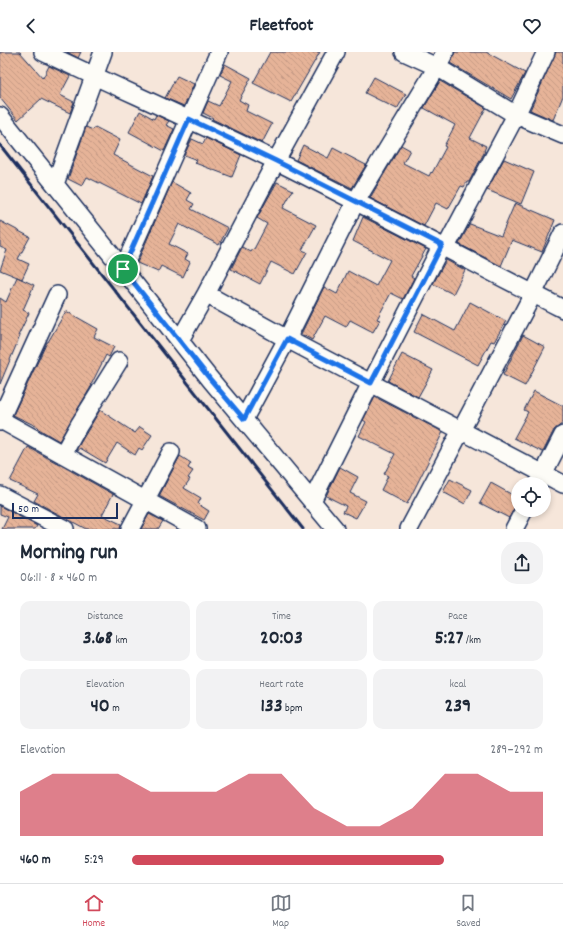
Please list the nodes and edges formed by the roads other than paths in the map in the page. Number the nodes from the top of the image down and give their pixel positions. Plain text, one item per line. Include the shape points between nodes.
1 (43, 52) edge
2 (102, 52) edge
3 (219, 52) edge
4 (336, 52) edge
5 (404, 52) edge
6 (445, 52) edge
7 (546, 52) edge
8 (437, 68) junction
9 (93, 76) junction
10 (516, 115) junction
11 (0, 116) edge
12 (189, 119) junction
13 (563, 135) edge
14 (276, 161) junction
15 (55, 184) junction
16 (356, 201) junction
17 (563, 233) edge
18 (444, 246) junction
19 (123, 269) junction
20 (206, 294) junction
21 (533, 294) junction
22 (58, 295) dead end
23 (563, 309) edge
24 (287, 339) junction
25 (180, 340) junction
26 (119, 361) dead end
27 (371, 383) junction
28 (244, 419) junction
29 (0, 421) edge
30 (461, 431) junction
31 (563, 435) edge
32 (172, 452) dead end
33 (63, 454) junction
34 (538, 477) edge
35 (542, 477) edge
36 (551, 481) edge
37 (563, 484) edge
38 (0, 496) edge
39 (146, 500) junction
40 (312, 501) junction
41 (520, 517) edge
42 (65, 529) edge
43 (130, 529) edge
44 (197, 529) edge
45 (335, 529) edge
46 (409, 529) edge
47 (514, 529) edge

1 - 9 street
2 - 9 street
3 - 12 street
4 - 14 street
5 - 8 street
6 - 8 street
7 - 10 street
8 - 10 street
8 - 16 street
9 - 12 street
9 - 15 street
10 - 13 street
10 - 18 street
11 - 15 street
12 - 14 street
12 - 19 street
14 - 16 street
14 - 20 street
15 - 19 street
16 - 18 street
16 - 24 street
17 - 21 street
18 - 21 street
18 - 27 street
19 - 25 street
20 - 24 street
20 - 25 street
21 - 23 street
21 - 30 street
22 - 29 street
24 - 27 street
24 - 28 street
25 - 28 street
26 - 33 street
27 - 30 street
27 - 40 street
28 - 40 street
29 - 33 street
30 - 34 street
30 - 46 street
31 - 35 street
32 - 39 street
33 - 39 street
36 - 37 street
38 - 42 street
39 - 43 street
39 - 44 street
40 - 45 street
41 - 47 street

